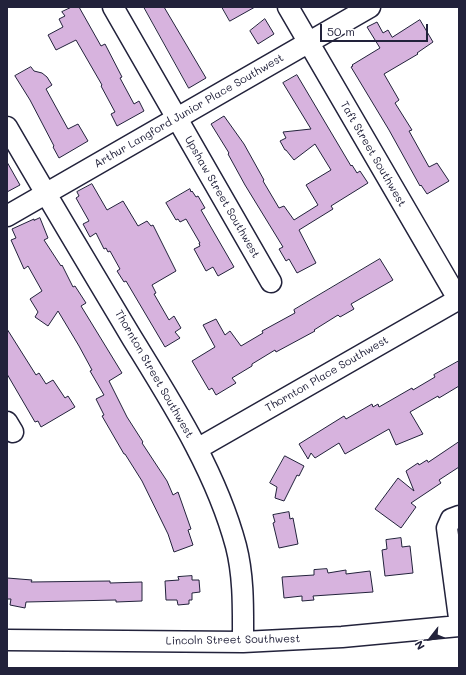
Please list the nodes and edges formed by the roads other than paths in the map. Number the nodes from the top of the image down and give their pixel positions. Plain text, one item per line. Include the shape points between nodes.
1 (113, 7) edge
2 (288, 7) edge
3 (370, 7) edge
4 (308, 43) junction
5 (177, 118) junction
6 (7, 127) edge
7 (45, 194) junction
8 (7, 216) edge
9 (271, 282) dead end
10 (458, 299) edge
11 (197, 449) junction
12 (459, 516) edge
13 (459, 618) edge
14 (459, 626) edge
15 (7, 640) edge
16 (243, 642) junction

1 - 5 street, Upshaw Street Southwest
2 - 4 street, Taft Street Southwest
3 - 4 street, Arthur Langford Junior Place Southwest
4 - 5 street, Arthur Langford Junior Place Southwest
4 - 10 street, Taft Street Southwest
5 - 7 street, Arthur Langford Junior Place Southwest
5 - 9 street, Upshaw Street Southwest
6 - 7 street, Thornton Street Southwest
7 - 8 street, Arthur Langford Junior Place Southwest
7 - 11 street, Thornton Street Southwest via 170,399
10 - 11 street, Thornton Place Southwest
11 - 16 street, Thornton Street Southwest via 222,505 236,547 243,594
12 - 13 street via 451,519 447,528
14 - 16 street, Lincoln Street Southwest via 342,637
15 - 16 street, Lincoln Street Southwest

